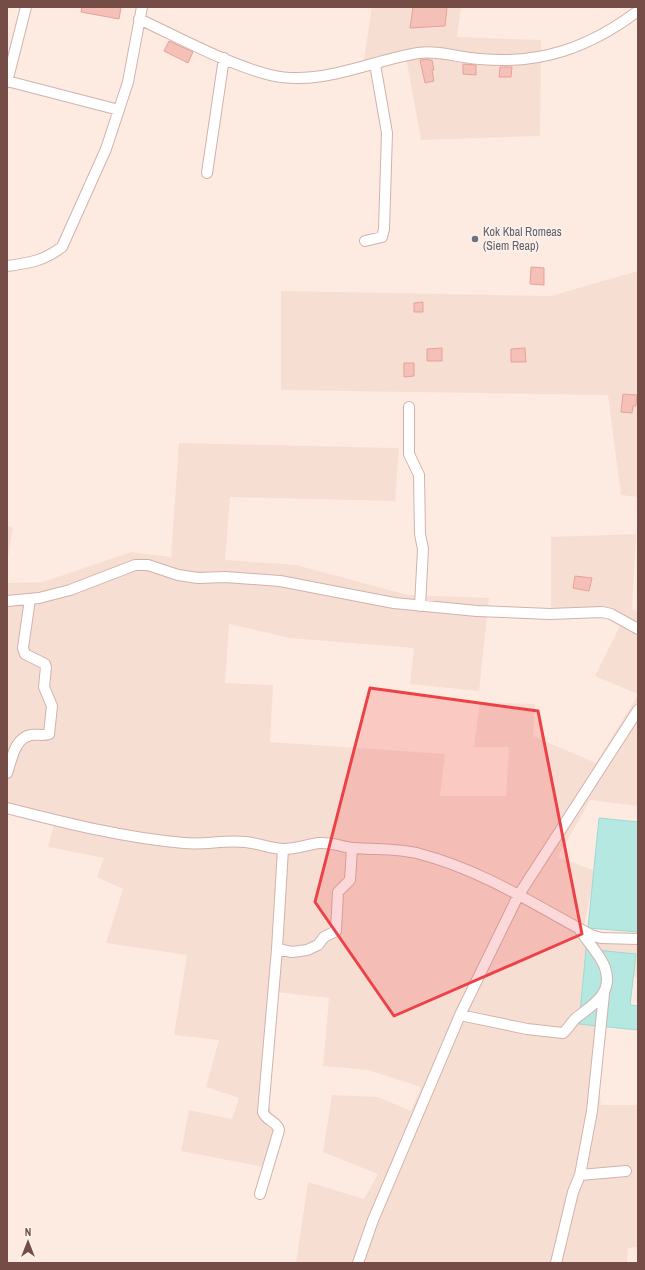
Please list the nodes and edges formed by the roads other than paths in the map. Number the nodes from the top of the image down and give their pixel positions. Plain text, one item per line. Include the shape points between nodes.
1 (26, 7) edge
2 (142, 7) edge
3 (638, 11) edge
4 (139, 19) junction
5 (224, 58) junction
6 (375, 64) junction
7 (7, 82) edge
8 (119, 110) junction
9 (207, 173) dead end
10 (365, 241) dead end
11 (7, 266) edge
12 (410, 407) dead end
13 (30, 599) junction
14 (7, 601) edge
15 (420, 606) junction
16 (638, 629) edge
17 (638, 710) edge
18 (7, 773) edge
19 (7, 808) edge
20 (352, 848) junction
21 (283, 849) junction
22 (518, 896) junction
23 (578, 928) junction
24 (638, 939) edge
25 (277, 949) junction
26 (604, 994) junction
27 (460, 1015) junction
28 (626, 1171) dead end
29 (580, 1175) junction
30 (260, 1194) dead end
31 (358, 1263) edge
32 (556, 1263) edge

1 - 7 street
2 - 4 street
3 - 6 street via 579,46 535,59 482,60 435,52 401,56
4 - 5 street
4 - 8 street via 128,82
5 - 6 street via 270,75 297,78
5 - 9 street
6 - 10 street via 387,134 384,229 382,237
7 - 8 street
8 - 11 street via 106,149 62,247 33,263
12 - 15 street via 408,454 419,475 420,534 423,549
13 - 14 street
13 - 15 street via 70,590 135,565 148,565 178,575 280,581
13 - 18 street via 23,648 25,654 45,664 46,667 44,687 52,706 49,734 22,738
15 - 16 street via 550,614 602,612 611,614
17 - 22 street
19 - 21 street via 138,838 186,844 246,842
20 - 21 street via 320,843
20 - 22 street via 393,849 420,854 487,877
20 - 25 street via 350,880 338,892 336,932 307,950 292,952
21 - 25 street
22 - 23 street
22 - 27 street
23 - 24 street via 601,938
23 - 26 street via 605,968 608,983
25 - 30 street via 263,1112 279,1130
26 - 27 street via 563,1033 527,1029
26 - 29 street via 592,1111
27 - 31 street via 373,1220
28 - 29 street
29 - 32 street via 573,1192

